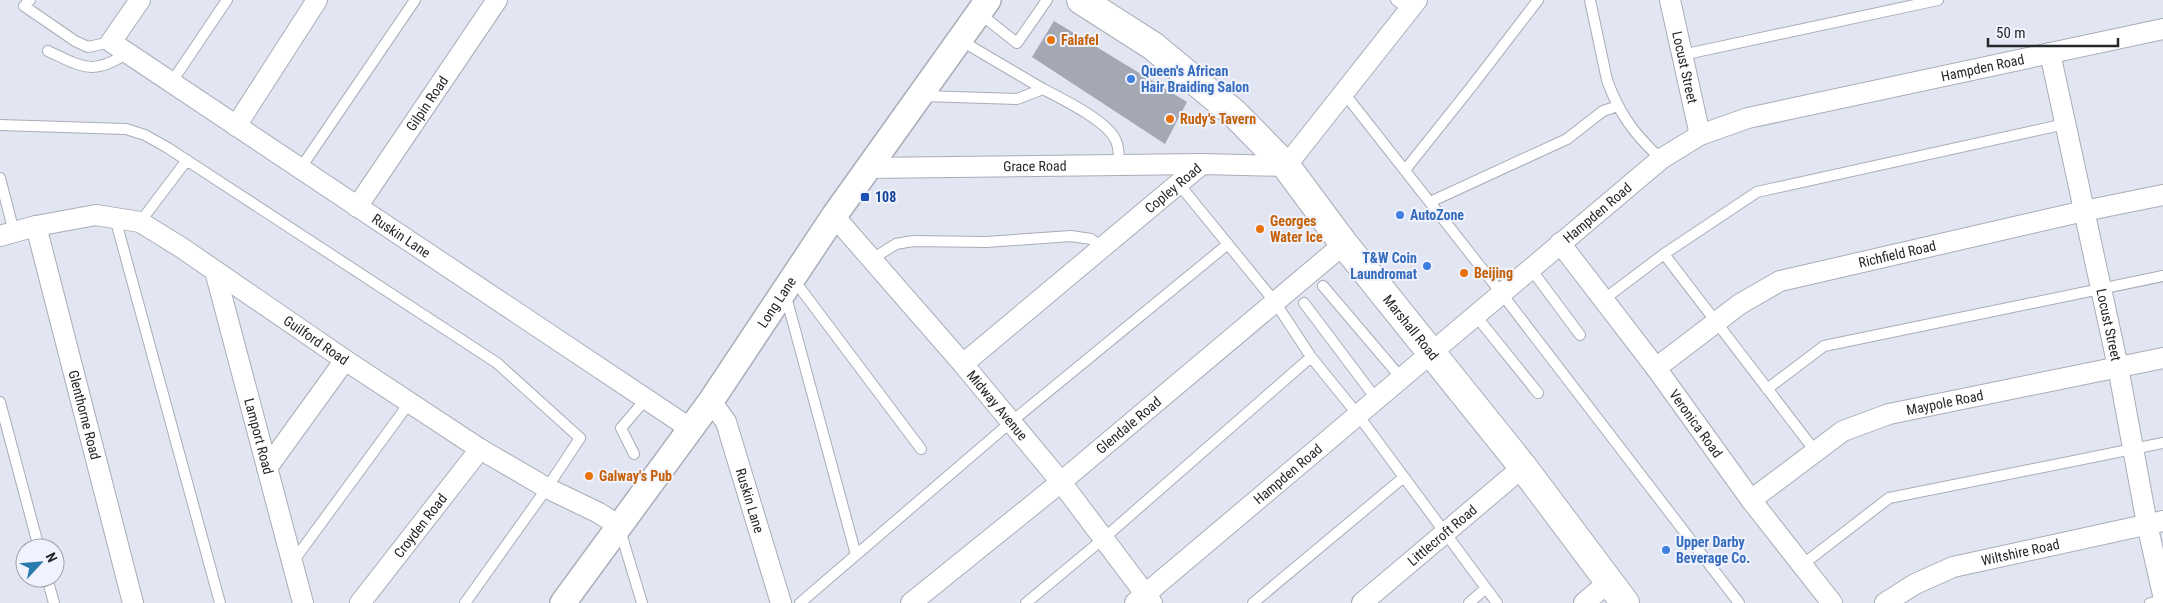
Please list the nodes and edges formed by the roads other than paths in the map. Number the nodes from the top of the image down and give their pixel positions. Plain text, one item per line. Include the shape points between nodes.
1 (30, 0) edge
2 (140, 0) edge
3 (227, 0) edge
4 (317, 0) edge
5 (415, 0) edge
6 (497, 0) edge
7 (1047, 0) edge
8 (1538, 0) edge
9 (1590, 0) edge
10 (1670, 0) edge
11 (1938, 0) edge
12 (1086, 2) edge
13 (1407, 3) edge
14 (984, 7) edge
15 (2163, 29) edge
16 (960, 39) junction
17 (119, 48) junction
18 (48, 51) dead end
19 (2050, 53) junction
20 (1682, 54) junction
21 (171, 83) junction
22 (1043, 89) junction
23 (1344, 93) junction
24 (919, 95) junction
25 (1618, 106) junction
26 (2065, 124) junction
27 (0, 125) edge
28 (236, 126) junction
29 (1700, 135) junction
30 (1661, 159) junction
31 (187, 160) junction
32 (1202, 164) junction
33 (1120, 165) junction
34 (1286, 166) junction
35 (867, 168) junction
36 (300, 169) junction
37 (1405, 170) junction
38 (0, 178) edge
39 (1178, 183) junction
40 (2163, 195) edge
41 (1430, 202) junction
42 (357, 207) junction
43 (2084, 211) junction
44 (834, 216) junction
45 (115, 218) junction
46 (140, 222) junction
47 (36, 226) junction
48 (7, 234) edge
49 (1560, 243) junction
50 (1228, 244) junction
51 (1344, 244) junction
52 (1102, 247) junction
53 (1664, 254) junction
54 (872, 260) junction
55 (1530, 269) junction
56 (215, 271) junction
57 (2163, 276) edge
58 (789, 285) junction
59 (1323, 286) dead end
60 (2101, 289) junction
61 (1502, 294) junction
62 (1603, 300) junction
63 (1275, 302) junction
64 (1304, 303) dead end
65 (1476, 316) junction
66 (1716, 323) junction
67 (1580, 335) dead end
68 (1432, 353) junction
69 (1311, 357) junction
70 (2163, 358) edge
71 (346, 360) junction
72 (963, 364) junction
73 (2118, 367) junction
74 (1656, 368) junction
75 (1402, 378) junction
76 (1767, 389) junction
77 (1538, 393) dead end
78 (646, 399) junction
79 (711, 400) junction
80 (1377, 400) junction
81 (0, 402) edge
82 (410, 402) junction
83 (1358, 415) junction
84 (1011, 422) junction
85 (690, 429) junction
86 (2163, 443) edge
87 (921, 448) dead end
88 (480, 449) junction
89 (2133, 450) junction
90 (1815, 451) junction
91 (634, 454) dead end
92 (1523, 467) junction
93 (267, 468) junction
94 (1404, 477) junction
95 (1061, 482) junction
96 (547, 488) junction
97 (1751, 500) junction
98 (2155, 522) edge
99 (619, 526) junction
100 (1445, 533) junction
101 (36, 538) edge
102 (1103, 539) junction
103 (856, 556) junction
104 (292, 563) junction
105 (1802, 565) junction
106 (1610, 581) junction
107 (50, 588) edge
108 (1486, 588) junction
109 (2163, 595) edge
110 (1144, 600) edge
111 (2163, 600) edge
112 (54, 603) edge
113 (133, 603) edge
114 (220, 603) edge
115 (303, 603) edge
116 (360, 603) edge
117 (465, 603) edge
118 (563, 603) edge
119 (642, 603) edge
120 (781, 603) edge
121 (800, 603) edge
122 (911, 603) edge
123 (1026, 603) edge
124 (1253, 603) edge
125 (1362, 603) edge
126 (1469, 603) edge
127 (1497, 603) edge
128 (1584, 603) edge
129 (1625, 603) edge
130 (1739, 603) edge
131 (1832, 603) edge
132 (1885, 603) edge
133 (2150, 603) edge

1 - 17 lane via 24,6 75,41 88,47
2 - 17 street
3 - 21 lane
4 - 28 street
5 - 36 lane
6 - 42 street, Gilpin Road
7 - 14 lane via 1017,43
8 - 37 lane
9 - 25 lane via 1607,80
10 - 20 street, Locust Street
11 - 20 lane
12 - 34 main road, Marshall Road via 1153,46 1235,114
13 - 23 street
14 - 16 street, Long Lane
15 - 19 street, Hampden Road
16 - 22 lane
16 - 24 street, Long Lane
17 - 18 lane via 112,63 94,67 82,66
17 - 21 street, Ruskin Lane
19 - 26 street, Locust Street
19 - 29 street, Hampden Road via 1748,118
20 - 29 street, Locust Street
21 - 28 street, Ruskin Lane
22 - 24 lane via 1017,99
22 - 33 lane via 1079,108 1104,127 1116,141
23 - 34 street
23 - 37 lane
24 - 35 street, Long Lane
25 - 30 lane via 1638,138
25 - 41 lane via 1603,111 1567,139
26 - 43 street, Locust Street
26 - 53 lane via 1757,192
27 - 31 lane via 126,129 145,135
28 - 36 street, Ruskin Lane
29 - 30 street, Hampden Road
30 - 49 street, Hampden Road
31 - 46 lane
31 - 96 lane via 497,364 580,438
32 - 33 street, Grace Road
32 - 34 street, Copley Road
32 - 39 street, Copley Road
33 - 35 street, Grace Road
34 - 51 main road, Marshall Road
35 - 44 street, Long Lane
36 - 42 street, Ruskin Lane
37 - 41 lane
38 - 48 lane
39 - 50 lane
39 - 52 street, Copley Road
40 - 43 street, Richfield Road
41 - 61 lane
42 - 78 street, Ruskin Lane
43 - 60 street, Locust Street
43 - 66 street, Richfield Road via 1780,281 1740,304
44 - 54 street, Midway Avenue
44 - 58 street, Long Lane
45 - 46 street, Guilford Road
45 - 47 street, Guilford Road via 96,215
45 - 114 lane
46 - 56 street, Guilford Road
47 - 48 street, Guilford Road
47 - 113 street, Glenthorne Road
49 - 55 street, Hampden Road
49 - 62 street, Veronica Road
50 - 63 lane
50 - 84 lane
51 - 63 street, Glendale Road
51 - 68 main road, Marshall Road
52 - 54 lane via 1091,238 1071,236 986,242 913,240 896,244
52 - 72 street, Copley Road
53 - 62 lane
53 - 66 lane
54 - 72 street, Midway Avenue
55 - 61 street, Hampden Road
55 - 67 lane
56 - 71 street, Guilford Road
56 - 93 street, Lamport Road
57 - 60 lane
58 - 79 street, Long Lane
58 - 87 lane
58 - 103 lane
59 - 75 lane
60 - 73 street, Locust Street
60 - 76 lane via 1824,346
61 - 65 street, Hampden Road
61 - 130 lane
62 - 74 street, Veronica Road
63 - 69 lane
63 - 95 street, Glendale Road
64 - 80 lane
65 - 68 street, Hampden Road
65 - 77 lane
66 - 74 street, Richfield Road
66 - 76 lane
68 - 75 street, Hampden Road
68 - 92 main road, Marshall Road
69 - 83 lane
69 - 102 lane
70 - 73 street, Maypole Road
71 - 82 street, Guilford Road
71 - 93 street
72 - 84 street, Midway Avenue
73 - 89 street, Locust Street
73 - 90 street, Maypole Road via 1889,414 1843,431
74 - 97 street, Veronica Road
75 - 80 street, Hampden Road
76 - 90 lane
78 - 85 street, Ruskin Lane
78 - 91 lane via 621,428
79 - 85 street, Long Lane
79 - 120 street, Ruskin Lane via 726,422
80 - 83 street, Hampden Road
81 - 101 lane
82 - 88 street, Guilford Road
82 - 104 lane
83 - 94 lane
83 - 110 street, Hampden Road
84 - 95 street, Midway Avenue
84 - 103 lane
85 - 99 street, Long Lane
86 - 89 lane
88 - 96 street, Guilford Road
88 - 116 street, Croyden Road
89 - 98 street, Locust Street
89 - 105 lane via 1889,498
90 - 97 street, Maypole Road
92 - 100 street, Littlecroft Road
92 - 106 main road, Marshall Road
93 - 104 street, Lamport Road
94 - 100 lane
94 - 124 lane
95 - 102 street, Midway Avenue
95 - 122 street, Glendale Road
96 - 99 street, Guilford Road
96 - 117 lane
97 - 105 street, Veronica Road
98 - 109 street, Locust Street
98 - 132 street, Wiltshire Road via 1953,567 1915,584
99 - 118 street, Long Lane
99 - 119 lane
100 - 108 lane
100 - 125 street, Littlecroft Road
102 - 110 street, Midway Avenue
102 - 123 lane
103 - 121 lane
104 - 115 street, Lamport Road
105 - 131 street, Veronica Road
106 - 128 street
106 - 129 main road, Marshall Road
107 - 112 lane
108 - 126 lane
108 - 127 lane
111 - 133 lane

